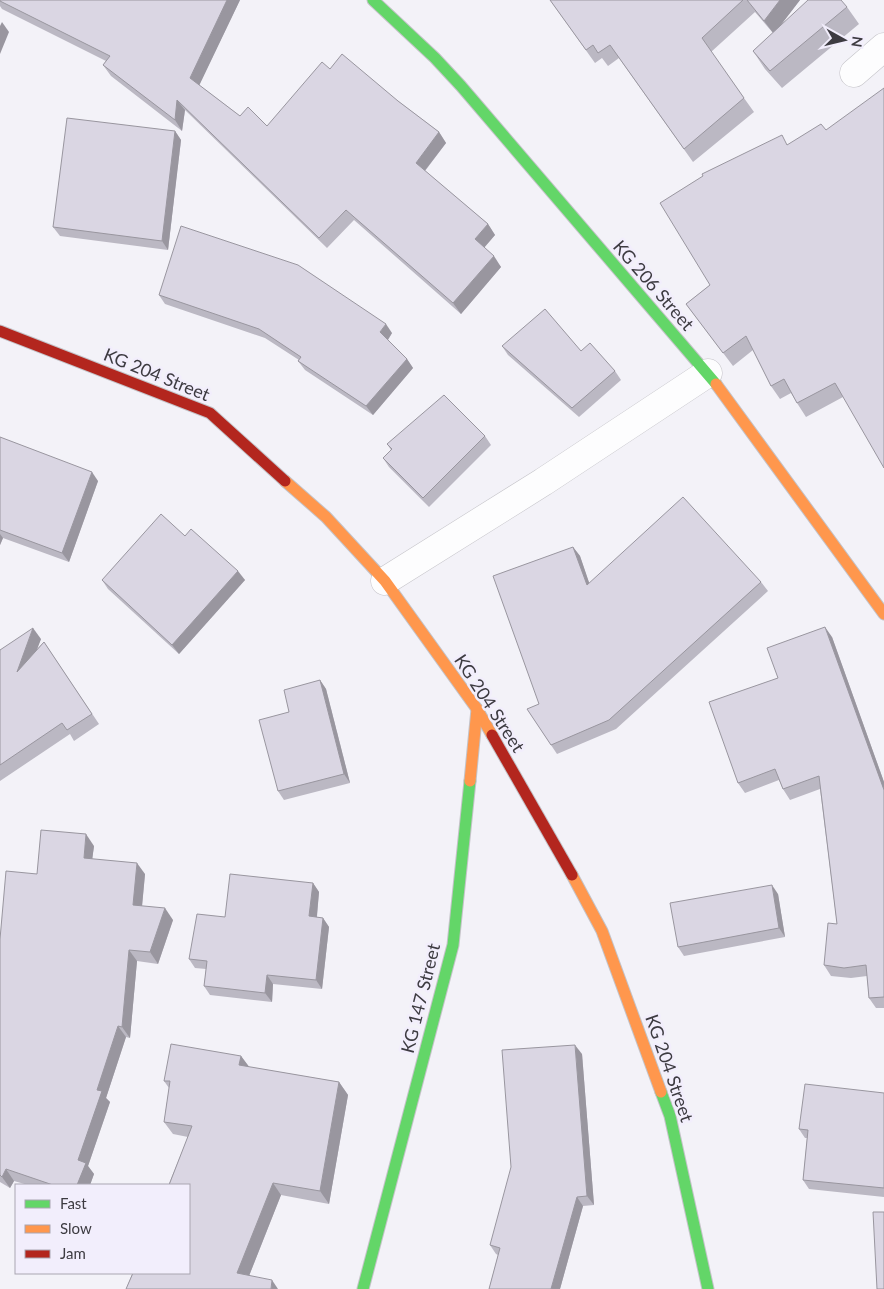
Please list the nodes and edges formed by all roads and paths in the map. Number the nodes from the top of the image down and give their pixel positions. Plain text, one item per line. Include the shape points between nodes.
1 (373, 0) edge
2 (884, 47) edge
3 (854, 73) dead end
4 (0, 331) edge
5 (708, 372) junction
6 (385, 581) junction
7 (884, 614) edge
8 (477, 709) junction
9 (363, 1289) edge
10 (708, 1289) edge

1 - 5 street, KG 206 Street via 461,86
2 - 3 street
4 - 6 street, KG 204 Street via 210,414 326,517
5 - 6 street
5 - 7 street, KG 206 Street
6 - 8 street, KG 204 Street
8 - 9 street, KG 147 Street via 453,945
8 - 10 street, KG 204 Street via 602,931 670,1116

